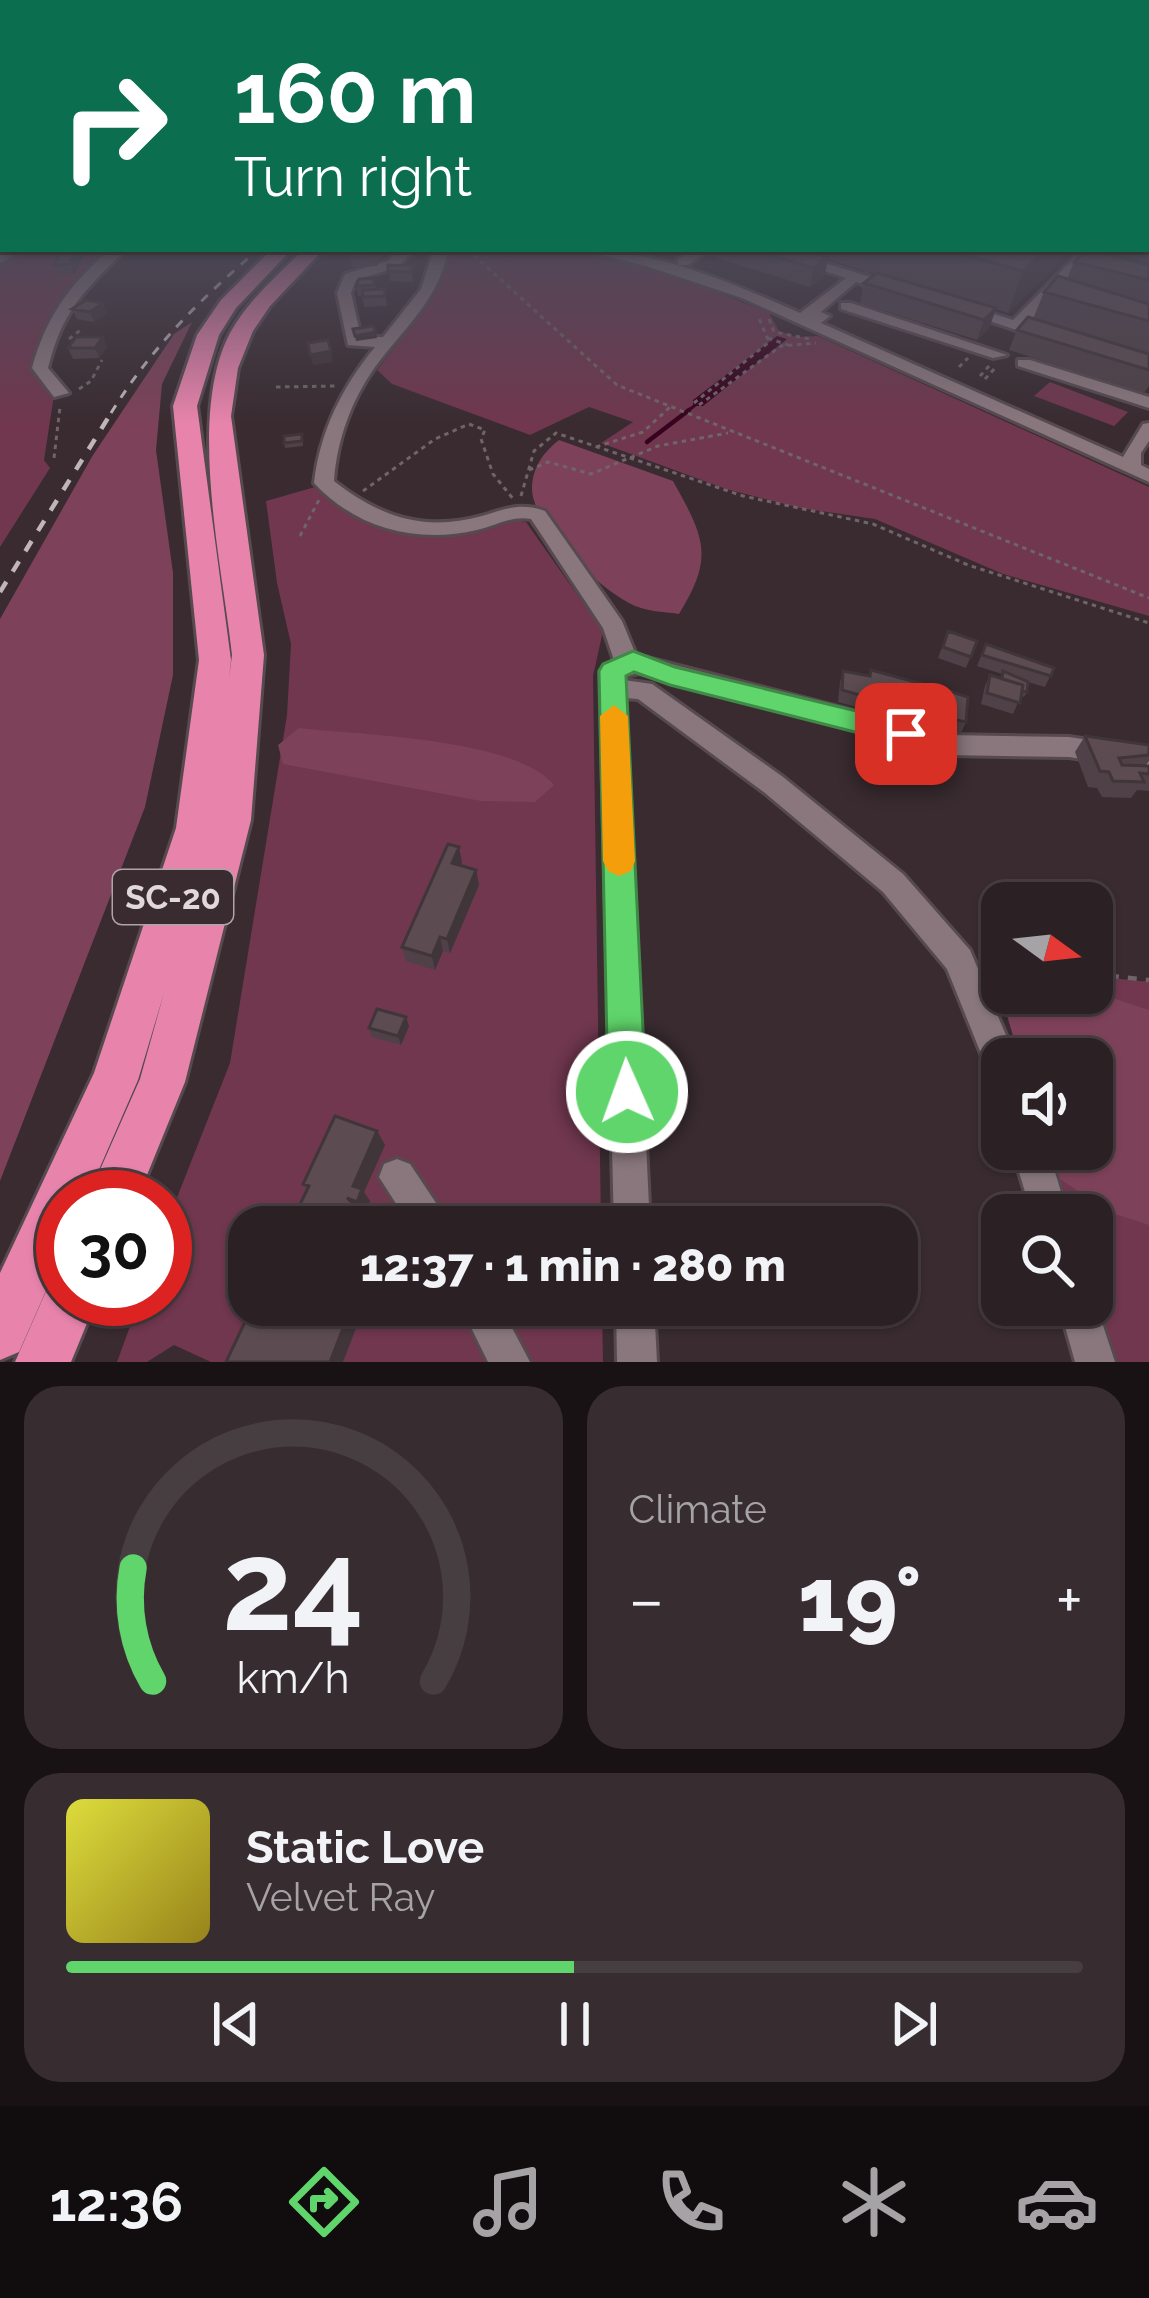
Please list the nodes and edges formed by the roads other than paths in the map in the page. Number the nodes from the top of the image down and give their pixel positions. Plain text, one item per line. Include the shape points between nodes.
1 (65, 297) edge
2 (235, 297) edge
3 (253, 297) edge
4 (267, 297) edge
5 (282, 297) edge
6 (348, 297) edge
7 (422, 297) edge
8 (747, 297) edge
9 (751, 297) edge
10 (764, 297) edge
11 (838, 297) tunnel mouth
12 (838, 297) tunnel mouth
13 (850, 297) tunnel mouth
14 (1050, 297) edge
15 (935, 301) edge
16 (846, 306) junction
17 (812, 317) junction
18 (1016, 326) junction
19 (1058, 338) edge
20 (388, 342) junction
21 (999, 355) dead end
22 (882, 356) junction
23 (1024, 363) dead end
24 (227, 368) junction
25 (60, 394) road end
26 (1149, 403) edge
27 (1149, 428) edge
28 (189, 433) junction
29 (1134, 459) edge
30 (1149, 476) edge
31 (620, 676) junction
32 (1149, 759) edge
33 (991, 1038) edge
34 (125, 1170) edge
35 (398, 1177) dead end
36 (419, 1206) edge
37 (632, 1206) edge
38 (58, 1326) edge
39 (490, 1326) edge
40 (636, 1326) edge
41 (1084, 1326) edge
42 (0, 1333) edge
43 (43, 1362) edge
44 (510, 1362) edge
45 (637, 1362) edge
46 (1095, 1362) edge

1 - 25 street via 40,368
2 - 28 highway via 208,335 185,406
3 - 28 highway, SC-20 via 219,340
4 - 24 highway, SC-20
5 - 24 highway
6 - 20 street via 354,342
7 - 20 street
8 - 22 street
9 - 17 street
10 - 17 street
11 - 17 street
12 - 17 street
13 - 16 street
14 - 18 street
15 - 18 street
16 - 17 street
16 - 21 street
17 - 22 street
17 - 29 street
18 - 19 street
20 - 31 street via 357,385 325,455 328,486 405,531 519,510 538,514 614,627
22 - 29 street
23 - 26 street
24 - 34 highway, SC-20 via 219,416 248,655 232,820 162,1082
27 - 29 street
28 - 42 highway, SC-20 via 215,660 195,828 115,1080
29 - 30 street
31 - 32 street via 633,661 946,745 1069,747
31 - 33 street via 792,799 893,884 959,960
31 - 37 street
35 - 36 street
38 - 43 highway
39 - 44 street
40 - 45 street
41 - 46 street

